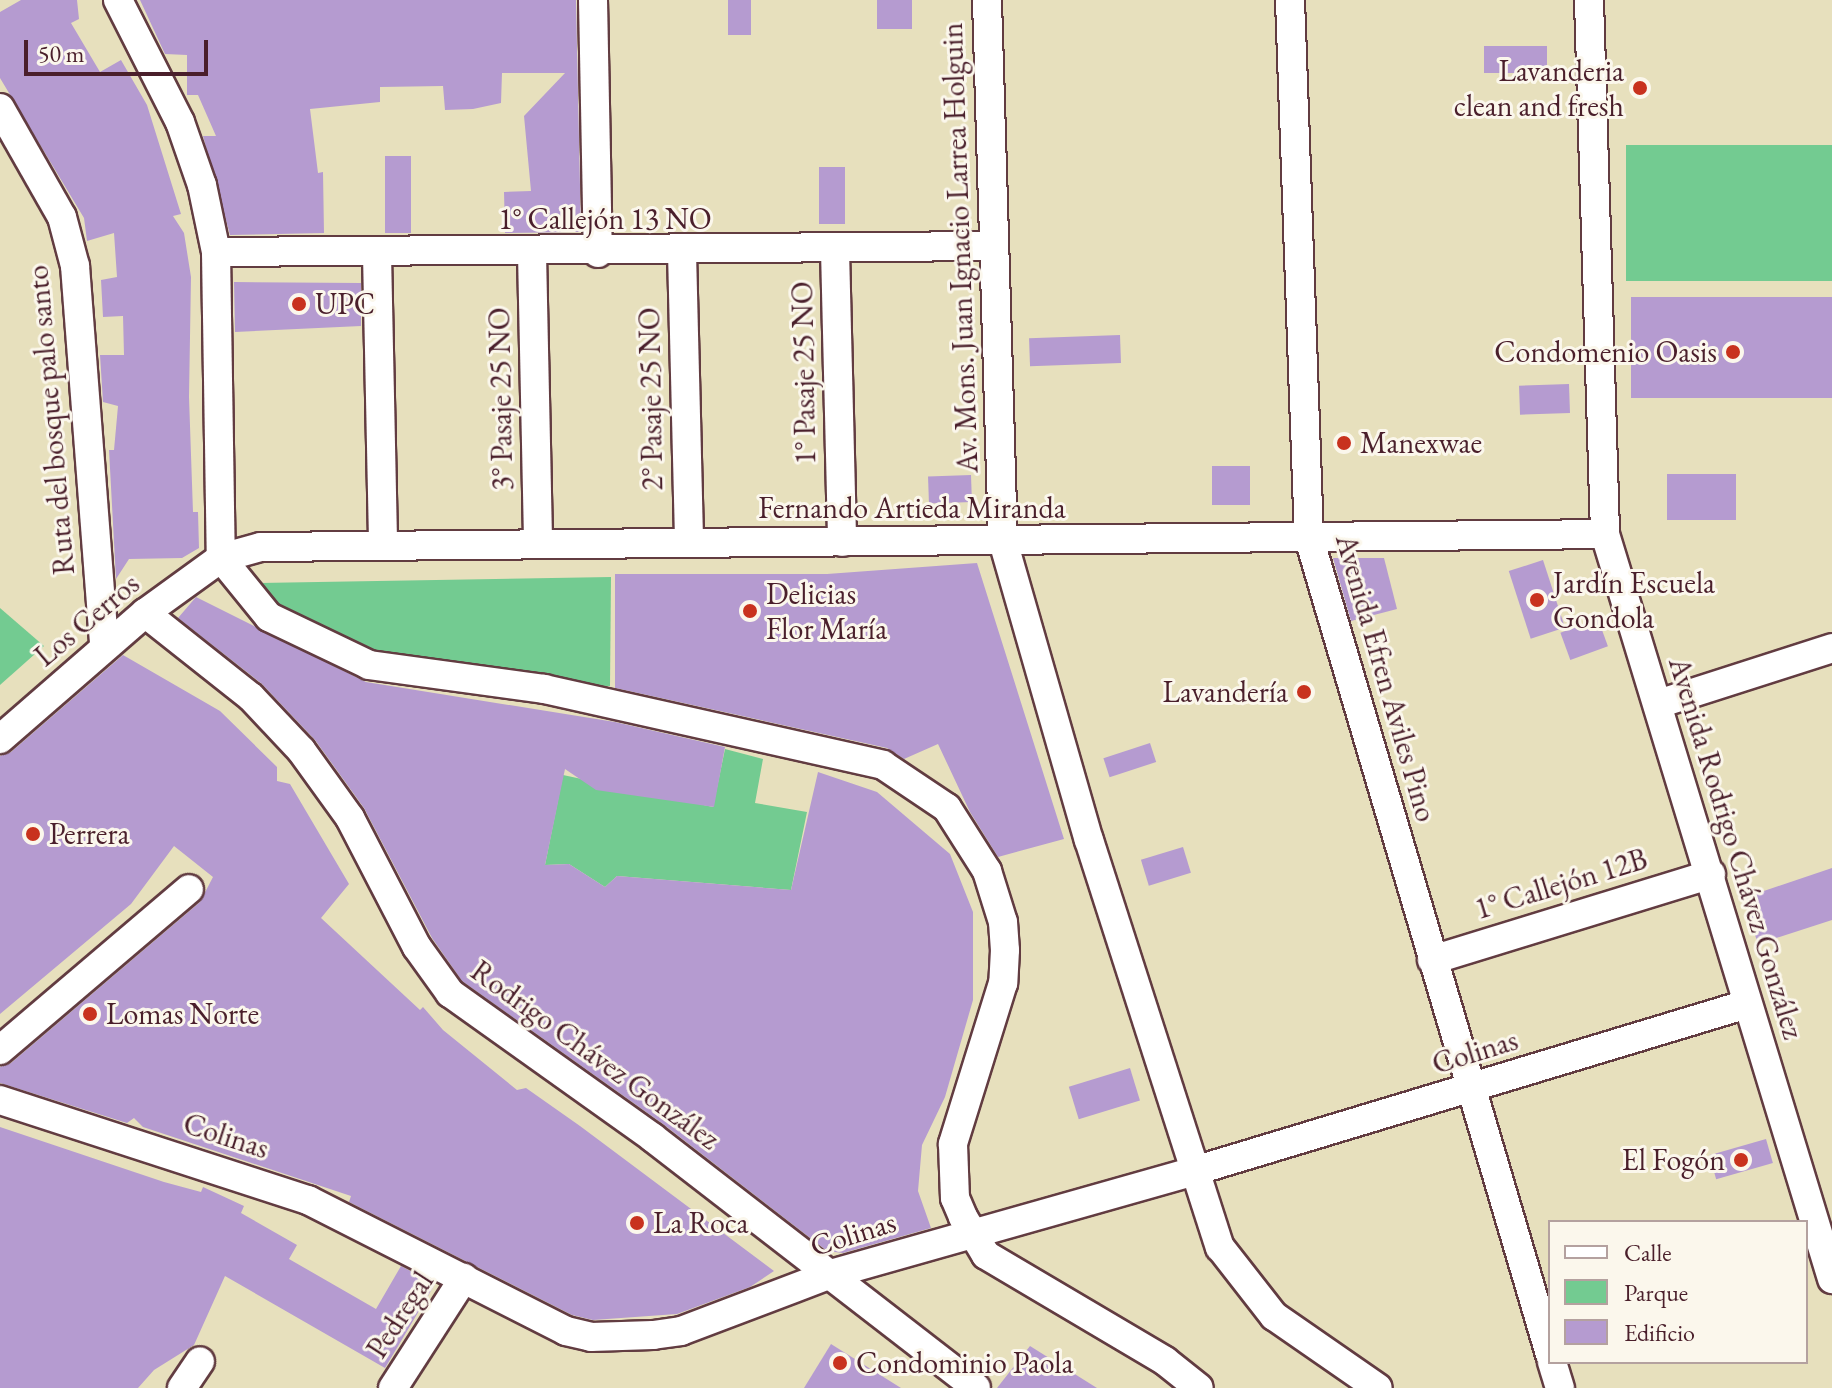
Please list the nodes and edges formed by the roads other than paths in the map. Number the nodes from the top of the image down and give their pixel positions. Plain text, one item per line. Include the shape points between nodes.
1 (118, 0) edge
2 (593, 0) edge
3 (987, 0) edge
4 (1290, 0) edge
5 (1589, 0) edge
6 (0, 108) edge
7 (993, 246) junction
8 (835, 250) junction
9 (216, 252) junction
10 (682, 252) junction
11 (532, 253) junction
12 (598, 253) junction
13 (377, 254) junction
14 (1605, 534) junction
15 (1309, 538) junction
16 (1003, 541) junction
17 (842, 542) junction
18 (538, 543) junction
19 (689, 543) junction
20 (383, 545) junction
21 (221, 558) junction
22 (145, 613) junction
23 (104, 647) junction
24 (1832, 648) edge
25 (1658, 704) junction
26 (0, 739) edge
27 (1711, 874) junction
28 (189, 889) dead end
29 (1432, 960) junction
30 (1747, 1004) junction
31 (0, 1050) edge
32 (1472, 1088) junction
33 (4, 1106) edge
34 (1194, 1171) junction
35 (971, 1234) junction
36 (831, 1274) junction
37 (464, 1278) junction
38 (1832, 1279) edge
39 (1548, 1347) edge
40 (200, 1361) dead end
41 (1553, 1364) edge
42 (182, 1388) edge
43 (393, 1388) edge
44 (976, 1388) edge
45 (1199, 1388) edge
46 (1378, 1388) edge
47 (1560, 1388) edge

1 - 9 street via 180,122 202,185
2 - 12 street
3 - 7 street, Av. Mons. Juan Ignacio Larrea Holguin
4 - 15 street, Avenida Efren Aviles Pino
5 - 14 street, Avenida Rodrigo Chávez González
6 - 23 street, Ruta del bosque palo santo via 62,217 75,266
7 - 8 street, 1° Callejón 13 NO
7 - 16 street, Av. Mons. Juan Ignacio Larrea Holguin
8 - 10 street, 1° Callejón 13 NO
8 - 17 street, 1° Pasaje 25 NO
9 - 13 street, 1° Callejón 13 NO
9 - 21 street
10 - 12 street, 1° Callejón 13 NO
10 - 19 street, 2° Pasaje 25 NO
11 - 12 street, 1° Callejón 13 NO
11 - 13 street, 1° Callejón 13 NO
11 - 18 street, 3° Pasaje 25 NO
13 - 20 street
14 - 15 street, Fernando Artieda Miranda
14 - 25 street, Avenida Rodrigo Chávez González
15 - 16 street, Fernando Artieda Miranda
15 - 29 street, Avenida Efren Aviles Pino
16 - 17 street, Fernando Artieda Miranda
16 - 34 street, Av. Mons. Juan Ignacio Larrea Holguin via 1089,840
17 - 19 street, Fernando Artieda Miranda
18 - 19 street, Fernando Artieda Miranda
18 - 20 street, Fernando Artieda Miranda
20 - 21 street, Fernando Artieda Miranda via 261,547
21 - 22 street, Los Cerros
21 - 35 street via 269,617 369,665 544,689 883,765 947,808 987,871 1004,933 1003,983 953,1144 955,1198
22 - 23 street, Los Cerros
22 - 36 street, Rodrigo Chávez González via 251,697 301,750 350,818 417,947 450,993
23 - 26 street, Los Cerros
24 - 25 street
25 - 27 street, Avenida Rodrigo Chávez González
27 - 29 street, 1° Callejón 12B
27 - 30 street, Avenida Rodrigo Chávez González
28 - 31 street
29 - 32 street, Avenida Efren Aviles Pino
30 - 32 street, Colinas
30 - 38 street, Avenida Rodrigo Chávez González
32 - 34 street, Colinas
32 - 39 street, Avenida Efren Aviles Pino
33 - 37 street, Colinas via 271,1186
34 - 35 street, Colinas
34 - 46 street, Av. Mons. Juan Ignacio Larrea Holguin via 1220,1247 1274,1316
35 - 36 street, Colinas
35 - 45 street via 1000,1265 1165,1361
36 - 37 street, Colinas via 681,1331 591,1337 566,1331
36 - 44 street, Rodrigo Chávez González
37 - 43 street, Pedregal
40 - 42 street
41 - 47 street

